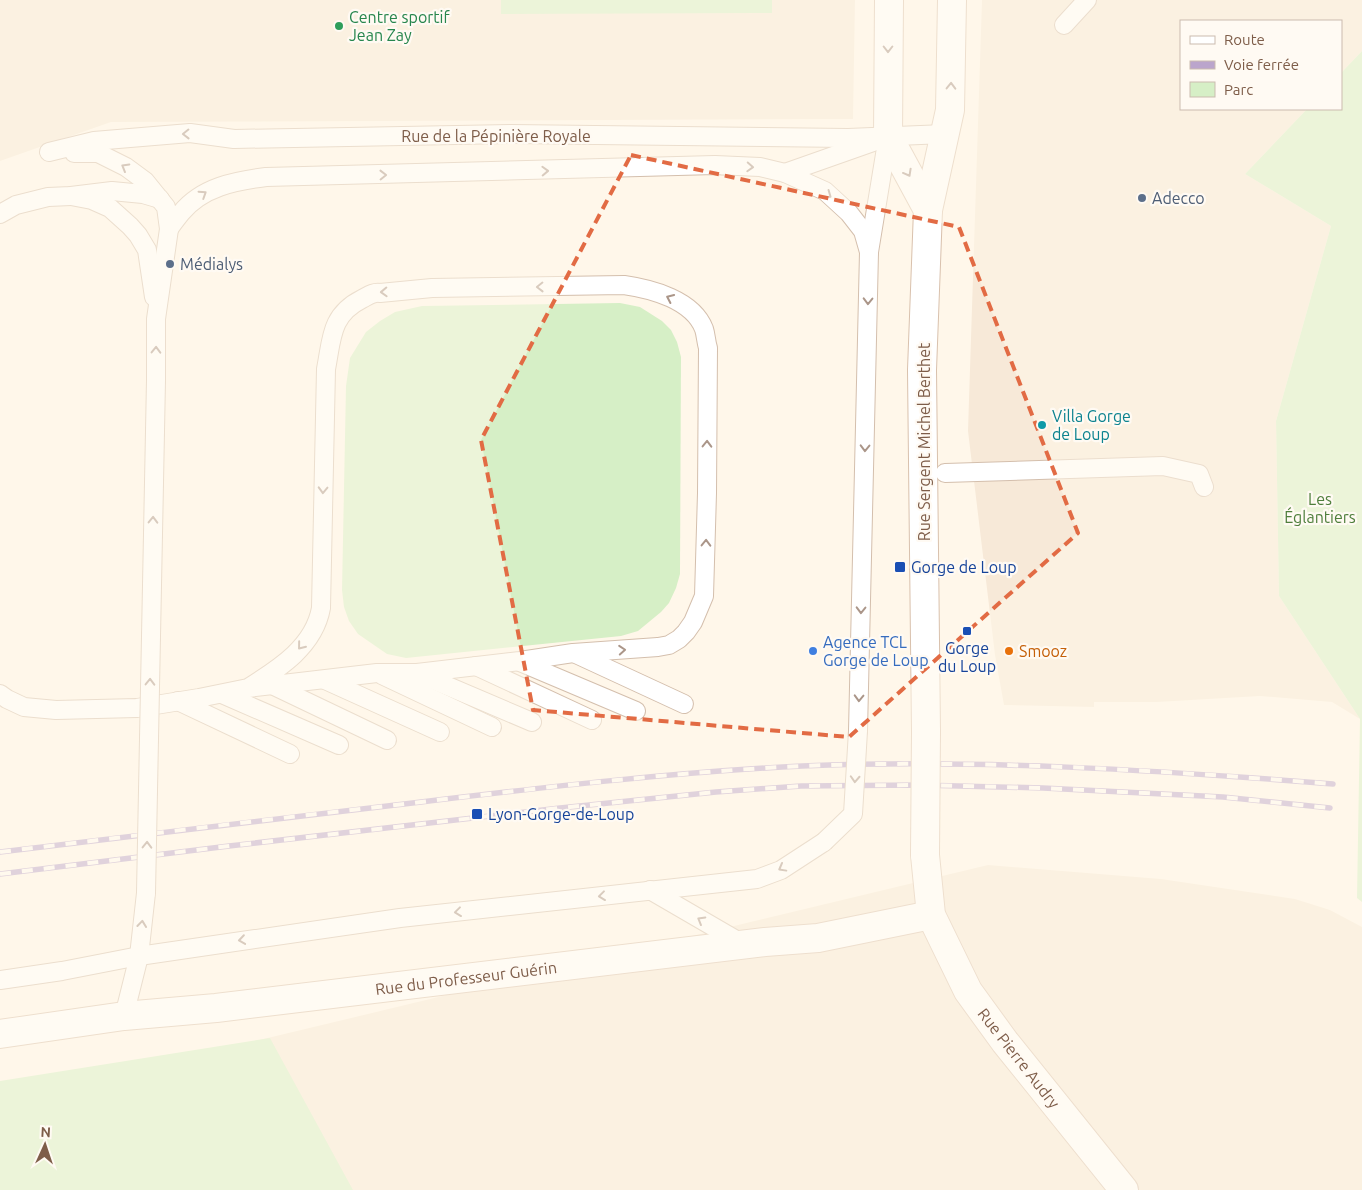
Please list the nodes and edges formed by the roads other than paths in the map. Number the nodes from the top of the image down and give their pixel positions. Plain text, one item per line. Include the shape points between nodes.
1 (889, 0) edge
2 (952, 0) edge
3 (1087, 0) edge
4 (1064, 25) dead end
5 (945, 134) junction
6 (888, 136) junction
7 (785, 173) junction
8 (71, 196) junction
9 (160, 199) junction
10 (928, 210) junction
11 (0, 214) edge
12 (169, 229) junction
13 (869, 252) junction
14 (156, 319) junction
15 (945, 473) dead end
16 (1204, 487) dead end
17 (573, 653) junction
18 (520, 661) junction
19 (475, 666) junction
20 (377, 673) junction
21 (417, 673) junction
22 (324, 680) junction
23 (273, 686) junction
24 (248, 688) junction
25 (0, 694) edge
26 (222, 694) junction
27 (177, 701) junction
28 (684, 704) dead end
29 (636, 712) dead end
30 (592, 720) dead end
31 (532, 722) dead end
32 (492, 727) dead end
33 (440, 732) dead end
34 (387, 740) dead end
35 (338, 745) dead end
36 (290, 754) dead end
37 (650, 890) junction
38 (931, 915) junction
39 (743, 945) junction
40 (139, 956) junction
41 (0, 980) edge
42 (124, 1016) junction
43 (0, 1034) edge
44 (1124, 1190) edge

1 -> 6 main road
5 -> 2 main road, Rue Sergent Michel Berthet via 950,110
3 - 4 lane
5 - 6 lane, Rue de la Pépinière Royale
5 - 10 main road, Rue Sergent Michel Berthet
6 - 7 lane
6 - 9 lane, Rue de la Pépinière Royale via 512,134 234,139 181,133 94,142 49,152 98,153 126,166
6 -> 10 main road
6 - 13 lane
12 -> 7 lane via 182,211 212,189 266,177 715,165 760,167
7 -> 13 lane via 824,191 849,213 863,230
8 - 9 lane via 112,190
8 - 11 lane via 48,197 16,205
8 - 14 lane via 110,208 148,250
9 - 12 lane via 166,207
10 - 38 main road, Rue Sergent Michel Berthet, bridge via 922,370 926,854
12 - 14 lane
13 -> 37 lane, bridge via 860,666 853,814 824,842 781,870 757,879
40 -> 14 lane, bridge via 146,893
15 - 16 lane via 1163,466 1199,474
17 - 18 lane
17 -> 24 lane via 670,644 686,632 704,596 708,381 708,348 704,329 694,313 681,304 650,290 624,285 376,292 345,310 331,338 328,354 319,619 291,658
17 - 28 lane
18 - 19 lane
18 - 29 lane
19 - 21 lane
19 - 30 lane
20 - 21 lane
20 - 22 lane
20 - 32 lane
21 - 31 lane
22 - 23 lane
22 - 33 lane
23 - 24 lane
23 - 34 lane
24 - 26 lane
25 - 27 lane via 24,707 56,710 137,708
26 - 27 lane
26 - 35 lane
27 - 36 lane
39 -> 37 lane
37 -> 40 lane via 400,918
38 - 39 main road, Rue du Professeur Guérin via 818,938
38 - 44 main road, Rue Pierre Audry via 968,991
39 - 42 main road, Rue du Professeur Guérin via 216,1008
40 - 41 lane
40 - 42 lane
42 - 43 main road, Rue du Professeur Guérin

